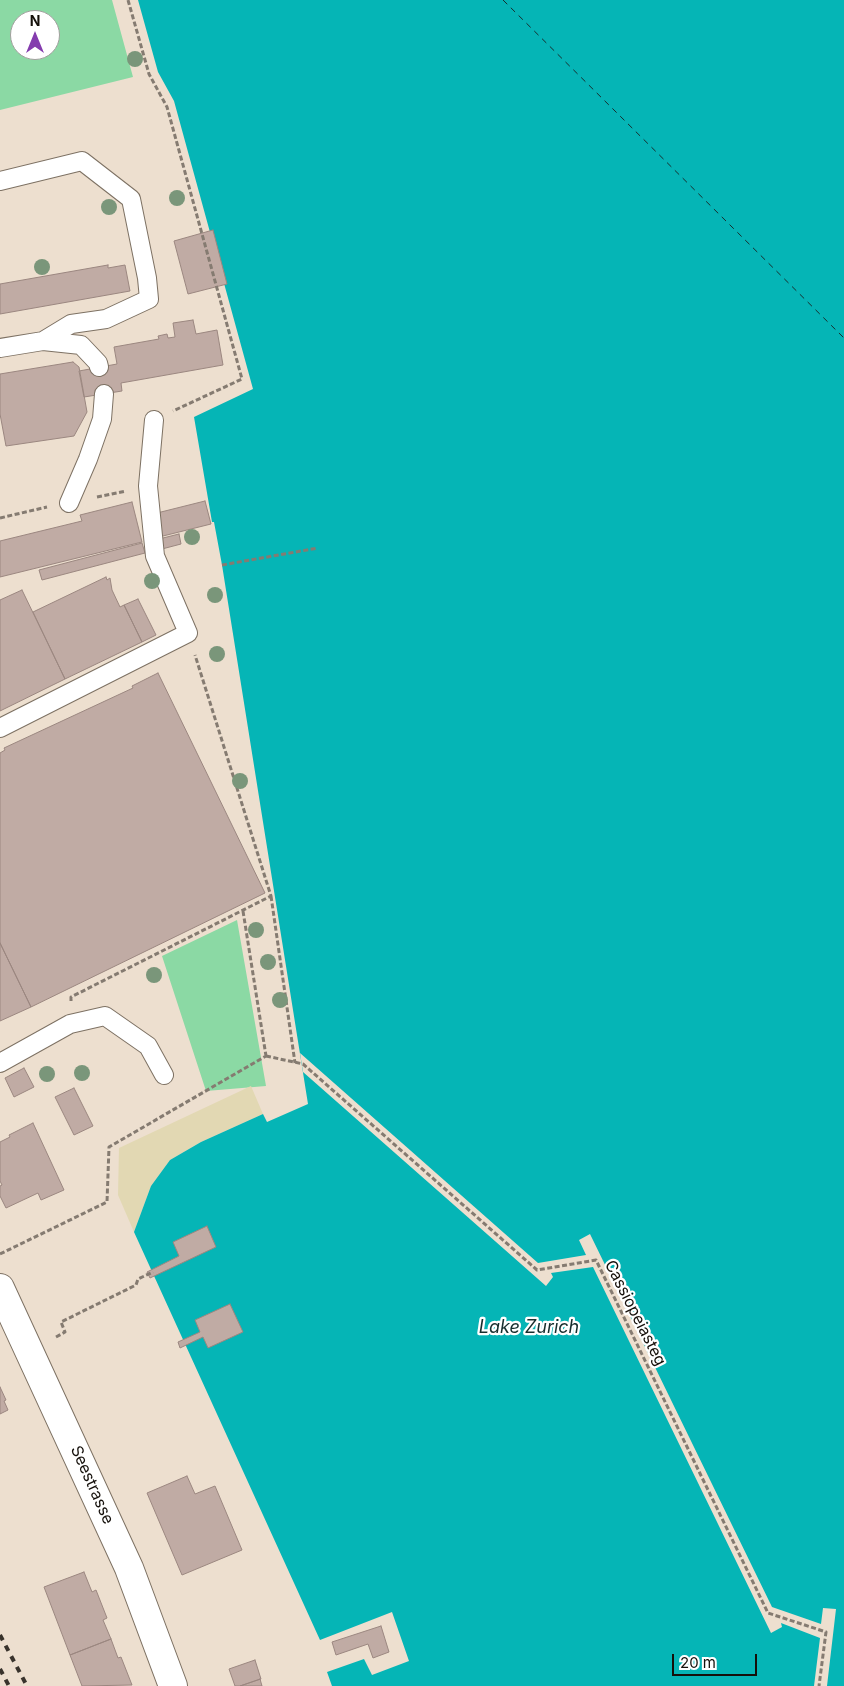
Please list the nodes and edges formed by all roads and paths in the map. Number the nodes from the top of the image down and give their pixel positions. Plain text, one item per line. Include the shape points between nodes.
1 (128, 0) edge
2 (0, 181) edge
3 (43, 341) junction
4 (0, 348) edge
5 (99, 367) dead end
6 (104, 394) dead end
7 (154, 420) joint
8 (68, 503) dead end
9 (318, 548) dead end
10 (222, 565) dead end
11 (188, 633) junction
12 (0, 728) edge
13 (271, 896) junction
14 (243, 911) junction
15 (70, 1024) junction
16 (266, 1056) junction
17 (295, 1062) junction
18 (0, 1063) edge
19 (164, 1075) dead end
20 (0, 1254) edge
21 (153, 1272) dead end
22 (0, 1288) edge
23 (56, 1337) dead end
24 (173, 1686) edge
25 (820, 1686) edge

1 - 7 path via 148,74 167,107 242,379
2 - 3 lane via 82,161 131,199 149,300 106,319 71,324
3 - 4 lane
3 - 5 lane via 81,345
6 - 8 lane via 102,418
7 - 11 lane via 148,486 155,556
9 - 10 path
11 - 12 lane
11 - 13 path
13 - 14 path
13 - 17 path
14 - 15 path via 71,997
14 - 16 path
15 - 18 lane
15 - 19 lane via 105,1016 148,1046
16 - 17 path, Cassiopeiasteg
16 - 20 path via 109,1147 107,1202
17 - 25 path, Cassiopeiasteg via 303,1064 537,1270 596,1260 768,1613 826,1632
21 - 23 path via 138,1279 136,1285 61,1322 65,1332
22 - 24 main road, Seestrasse via 129,1568

